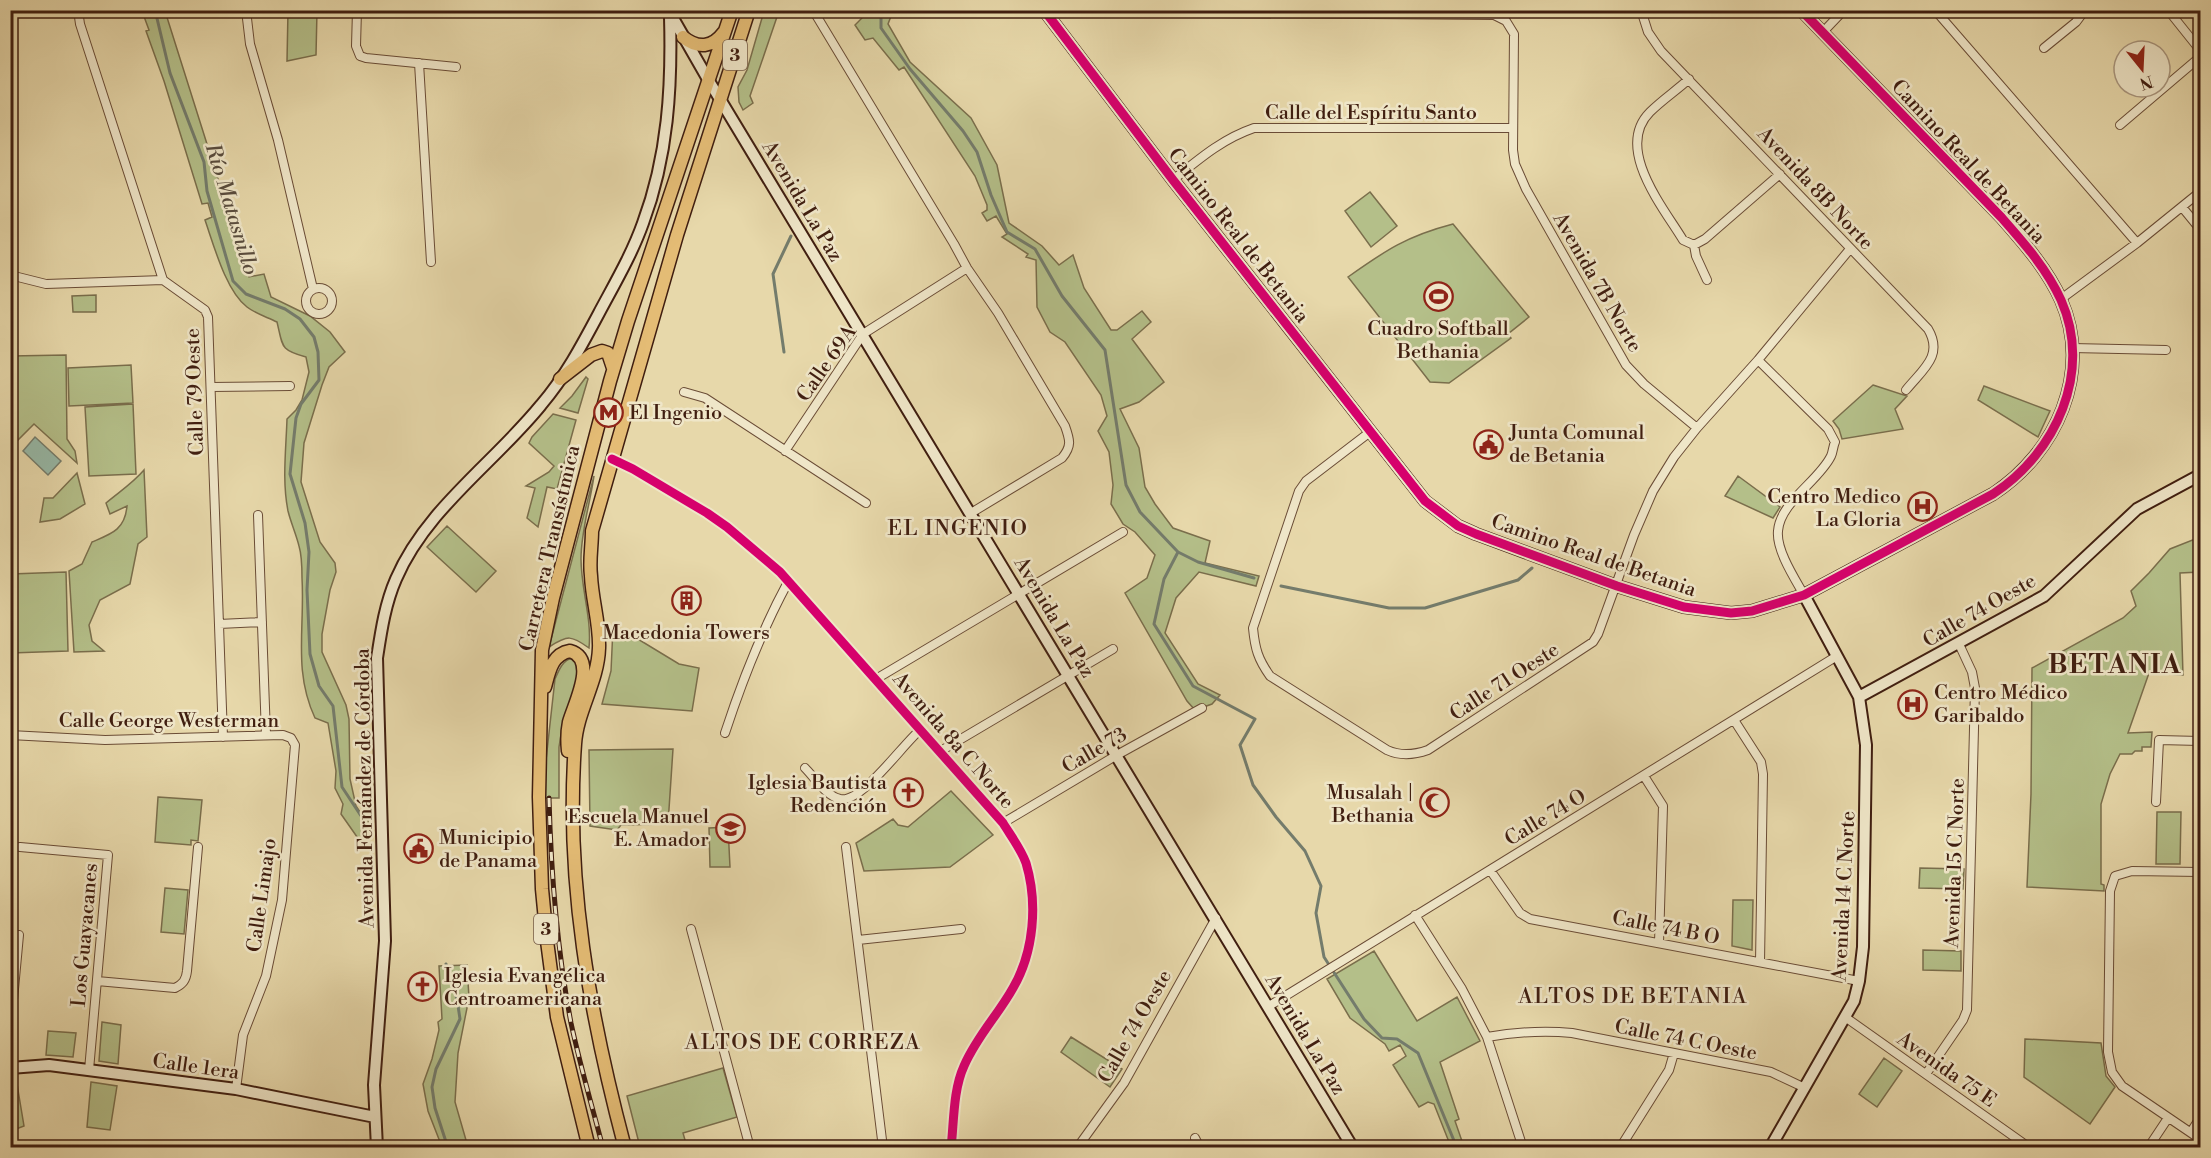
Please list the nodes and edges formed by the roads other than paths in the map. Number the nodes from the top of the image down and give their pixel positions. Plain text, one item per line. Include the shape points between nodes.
1 (78, 10) edge
2 (246, 10) edge
3 (357, 10) edge
4 (732, 10) edge
5 (749, 10) edge
6 (813, 10) edge
7 (1044, 10) edge
8 (1207, 10) edge
9 (1641, 10) edge
10 (1801, 10) edge
11 (1844, 10) edge
12 (1935, 10) edge
13 (2085, 10) edge
14 (2168, 10) edge
15 (670, 12) edge
16 (726, 29) junction
17 (1822, 33) junction
18 (683, 37) junction
19 (2044, 48) dead end
20 (2200, 50) edge
21 (2200, 57) edge
22 (419, 63) junction
23 (456, 67) dead end
24 (1689, 79) junction
25 (709, 81) junction
26 (721, 99) junction
27 (2121, 125) dead end
28 (1513, 128) junction
29 (1780, 174) junction
30 (1173, 180) junction
31 (2200, 192) edge
32 (2182, 207) junction
33 (2200, 229) edge
34 (2137, 243) junction
35 (1695, 244) junction
36 (1850, 249) junction
37 (431, 262) dead end
38 (967, 268) junction
39 (10, 275) edge
40 (163, 280) junction
41 (1707, 280) dead end
42 (313, 289) dead end
43 (2061, 299) junction
44 (863, 334) junction
45 (2072, 348) junction
46 (2166, 350) dead end
47 (1758, 360) junction
48 (614, 369) junction
49 (560, 379) junction
50 (290, 386) dead end
51 (211, 387) junction
52 (1906, 390) dead end
53 (684, 392) dead end
54 (1697, 428) junction
55 (1370, 432) junction
56 (785, 451) junction
57 (612, 459) junction
58 (2200, 475) edge
59 (866, 503) dead end
60 (971, 513) junction
61 (258, 515) dead end
62 (1124, 532) dead end
63 (788, 582) junction
64 (1617, 586) junction
65 (1020, 594) junction
66 (1804, 595) junction
67 (262, 622) junction
68 (219, 624) junction
69 (1959, 644) junction
70 (1113, 649) dead end
71 (1837, 656) junction
72 (1069, 675) junction
73 (876, 680) junction
74 (1859, 697) junction
75 (540, 706) junction
76 (1202, 708) dead end
77 (1734, 720) junction
78 (920, 730) junction
79 (725, 733) dead end
80 (10, 735) edge
81 (266, 735) junction
82 (223, 737) junction
83 (291, 738) joint
84 (2200, 741) edge
85 (939, 752) junction
86 (1118, 755) junction
87 (805, 768) dead end
88 (1644, 776) junction
89 (573, 792) junction
90 (2156, 802) dead end
91 (1003, 823) junction
92 (20, 847) dead end
93 (198, 847) dead end
94 (846, 847) dead end
95 (1490, 870) junction
96 (2200, 872) edge
97 (1415, 915) junction
98 (1216, 918) junction
99 (691, 929) dead end
100 (961, 929) dead end
101 (19, 935) dead end
102 (858, 940) junction
103 (1659, 942) junction
104 (1760, 962) junction
105 (97, 981) junction
106 (1859, 981) junction
107 (1269, 1006) junction
108 (1845, 1017) junction
109 (10, 1032) edge
110 (1487, 1037) junction
111 (1674, 1053) junction
112 (10, 1068) edge
113 (89, 1070) junction
114 (1926, 1074) junction
115 (1805, 1088) junction
116 (236, 1089) junction
117 (375, 1117) junction
118 (2168, 1118) junction
119 (2200, 1118) edge
120 (2191, 1132) junction
121 (1195, 1138) dead end
122 (2200, 1139) edge
123 (377, 1148) edge
124 (590, 1148) edge
125 (625, 1148) edge
126 (750, 1148) edge
127 (883, 1148) edge
128 (951, 1148) edge
129 (1077, 1148) edge
130 (1200, 1148) edge
131 (1353, 1148) edge
132 (1523, 1148) edge
133 (1620, 1148) edge
134 (1770, 1148) edge
135 (2030, 1148) edge
136 (2148, 1148) edge

1 - 40 street
2 - 42 street via 250,44 278,140
3 - 22 street via 356,46 360,56
4 - 16 main road, Carretera Transístmica / 3
5 - 26 main road, Carretera Transístmica / 3
6 - 38 street
7 - 30 main road, Camino Real de Betania
8 - 28 street, Avenida 7B Norte via 1219,14 1494,15 1506,21 1514,34
9 - 24 street, Avenida 8B Norte via 1652,40
10 - 17 main road, Camino Real de Betania
11 - 17 street
12 - 34 street
13 - 19 street
14 - 20 street
15 - 18 main road, Avenida La Paz
15 - 49 main road, Avenida Fernández de Córdoba via 669,113 652,197 623,268
16 - 18 main road via 706,46 695,45
16 - 25 main road, Carretera Transístmica / 3
17 - 43 main road, Camino Real de Betania via 2002,218 2032,252
18 - 25 main road, Avenida La Paz
21 - 27 street
22 - 23 street
22 - 37 street
24 - 29 street, Avenida 8B Norte
24 - 35 street via 1649,113 1637,142 1642,171 1683,240
25 - 26 main road, Avenida La Paz
25 - 48 main road, Carretera Transístmica / 3
26 - 44 main road, Avenida La Paz
26 - 57 main road, Carretera Transístmica / 3
28 - 30 street, Calle del Espíritu Santo via 1254,128 1214,147
28 - 54 street, Avenida 7B Norte via 1512,150 1526,189 1626,365
29 - 35 street
29 - 36 street, Avenida 8B Norte
30 - 55 main road, Camino Real de Betania
31 - 32 street
32 - 33 street
32 - 34 street
34 - 43 street
35 - 41 street
36 - 47 street, Calle 71 Oeste
36 - 52 street, Avenida 8B Norte via 1932,336 1932,358
38 - 44 street, Calle 69A
38 - 60 street via 998,313 1070,440 1069,450 1062,458
39 - 40 street via 46,284
40 - 51 street, Calle 79 Oeste via 205,310
43 - 45 main road, Camino Real de Betania
44 - 56 street, Calle 69A
44 - 60 main road, Avenida La Paz
45 - 46 street
45 - 66 main road, Camino Real de Betania via 2065,406 2050,438 2013,482
47 - 54 street, Calle 71 Oeste
47 - 66 street via 1828,429 1835,442 1831,456 1796,497 1778,531 1781,551
48 - 49 main road via 608,354 602,351
48 - 75 main road, Carretera Transístmica / 3 via 553,598 542,650
49 - 117 main road, Avenida Fernández de Córdoba via 517,434 452,498 409,552 395,580 383,620 377,658 385,941
50 - 51 street
51 - 68 street, Calle 79 Oeste
53 - 56 street via 705,398
54 - 64 street, Calle 71 Oeste via 1653,491
55 - 64 main road, Camino Real de Betania via 1425,501 1458,526
55 - 64 street, Calle 71 Oeste via 1306,481 1299,491 1254,635 1258,659 1270,676 1387,750 1395,754 1428,750 1593,642
56 - 59 street
57 - 63 street, Avenida 8a C Norte via 707,513
57 - 89 main road, Carretera Transístmica / 3 via 592,531 590,576 599,649 574,742
58 - 69 main road, Calle 74 Oeste via 2137,509 2044,596
60 - 65 main road, Avenida La Paz
61 - 67 street
62 - 65 street
63 - 73 street, Avenida 8a C Norte
63 - 79 street via 738,693
64 - 66 main road, Camino Real de Betania via 1684,607 1731,613 1752,611
65 - 72 main road, Avenida La Paz
65 - 73 street
66 - 71 main road
67 - 68 street
67 - 81 street
68 - 82 street, Calle 79 Oeste
69 - 74 main road, Calle 74 Oeste
69 - 114 street, Avenida 15 C Norte via 1975,688 1967,1010
70 - 72 street
71 - 74 main road
71 - 77 street, Calle 74 O
72 - 85 street
72 - 86 main road, Avenida La Paz
73 - 78 street, Avenida 8a C Norte
74 - 106 main road, Avenida 14 C Norte via 1867,771
75 - 89 main road via 554,661 564,652 577,654 583,662 584,674 567,739
75 - 124 main road, Carretera Transístmica / 3 via 539,797 548,954 557,1017
76 - 86 street, Calle 73
77 - 88 street, Calle 74 O
77 - 104 street via 1761,762 1763,774
78 - 85 street, Avenida 8a C Norte
78 - 87 street via 855,796 842,800 832,796
80 - 82 street, Calle George Westerman via 105,740
81 - 82 street, Calle George Westerman
81 - 83 street, Calle George Westerman
83 - 116 street, Calle Limajo via 295,745 282,900 266,976 243,1035
84 - 90 street via 2159,740
85 - 91 street, Avenida 8a C Norte
86 - 91 street, Calle 73
86 - 98 main road, Avenida La Paz
88 - 95 street, Calle 74 O
88 - 103 street via 1663,806
89 - 125 main road, Carretera Transístmica / 3 via 576,886 588,986
91 - 128 street, Avenida 8a C Norte via 1025,861 1032,929 1013,990 962,1068
92 - 105 street, Los Guayacanes via 108,855
93 - 105 street via 187,971 182,985 175,988
94 - 102 street
95 - 97 street, Calle 74 O
95 - 103 street, Calle 74 B O via 1520,913 1530,919
96 - 118 street via 2123,872 2115,876 2110,891 2108,1052 2112,1072 2122,1086
97 - 107 street, Calle 74 O
97 - 110 street
98 - 107 main road, Avenida La Paz
98 - 129 street, Calle 74 Oeste via 1124,1083
99 - 126 street
100 - 102 street
101 - 109 street
102 - 127 street
103 - 104 street, Calle 74 B O
104 - 106 street, Calle 74 B O
105 - 113 street, Los Guayacanes
106 - 108 main road, Avenida 14 C Norte
107 - 131 main road, Avenida La Paz
108 - 114 street, Avenida 75 E
108 - 115 main road, Avenida 14 C Norte
110 - 111 street, Calle 74 C Oeste via 1545,1030
110 - 132 street
111 - 115 street, Calle 74 C Oeste via 1771,1072
111 - 133 street via 1669,1070
112 - 113 main road, Calle 1era via 49,1065
113 - 116 main road, Calle 1era
114 - 135 street, Avenida 75 E
115 - 134 main road, Avenida 14 C Norte
116 - 117 main road, Calle 1era
117 - 123 main road, Avenida Fernández de Córdoba
118 - 120 street
118 - 136 street
119 - 120 street
120 - 122 street
121 - 130 street

